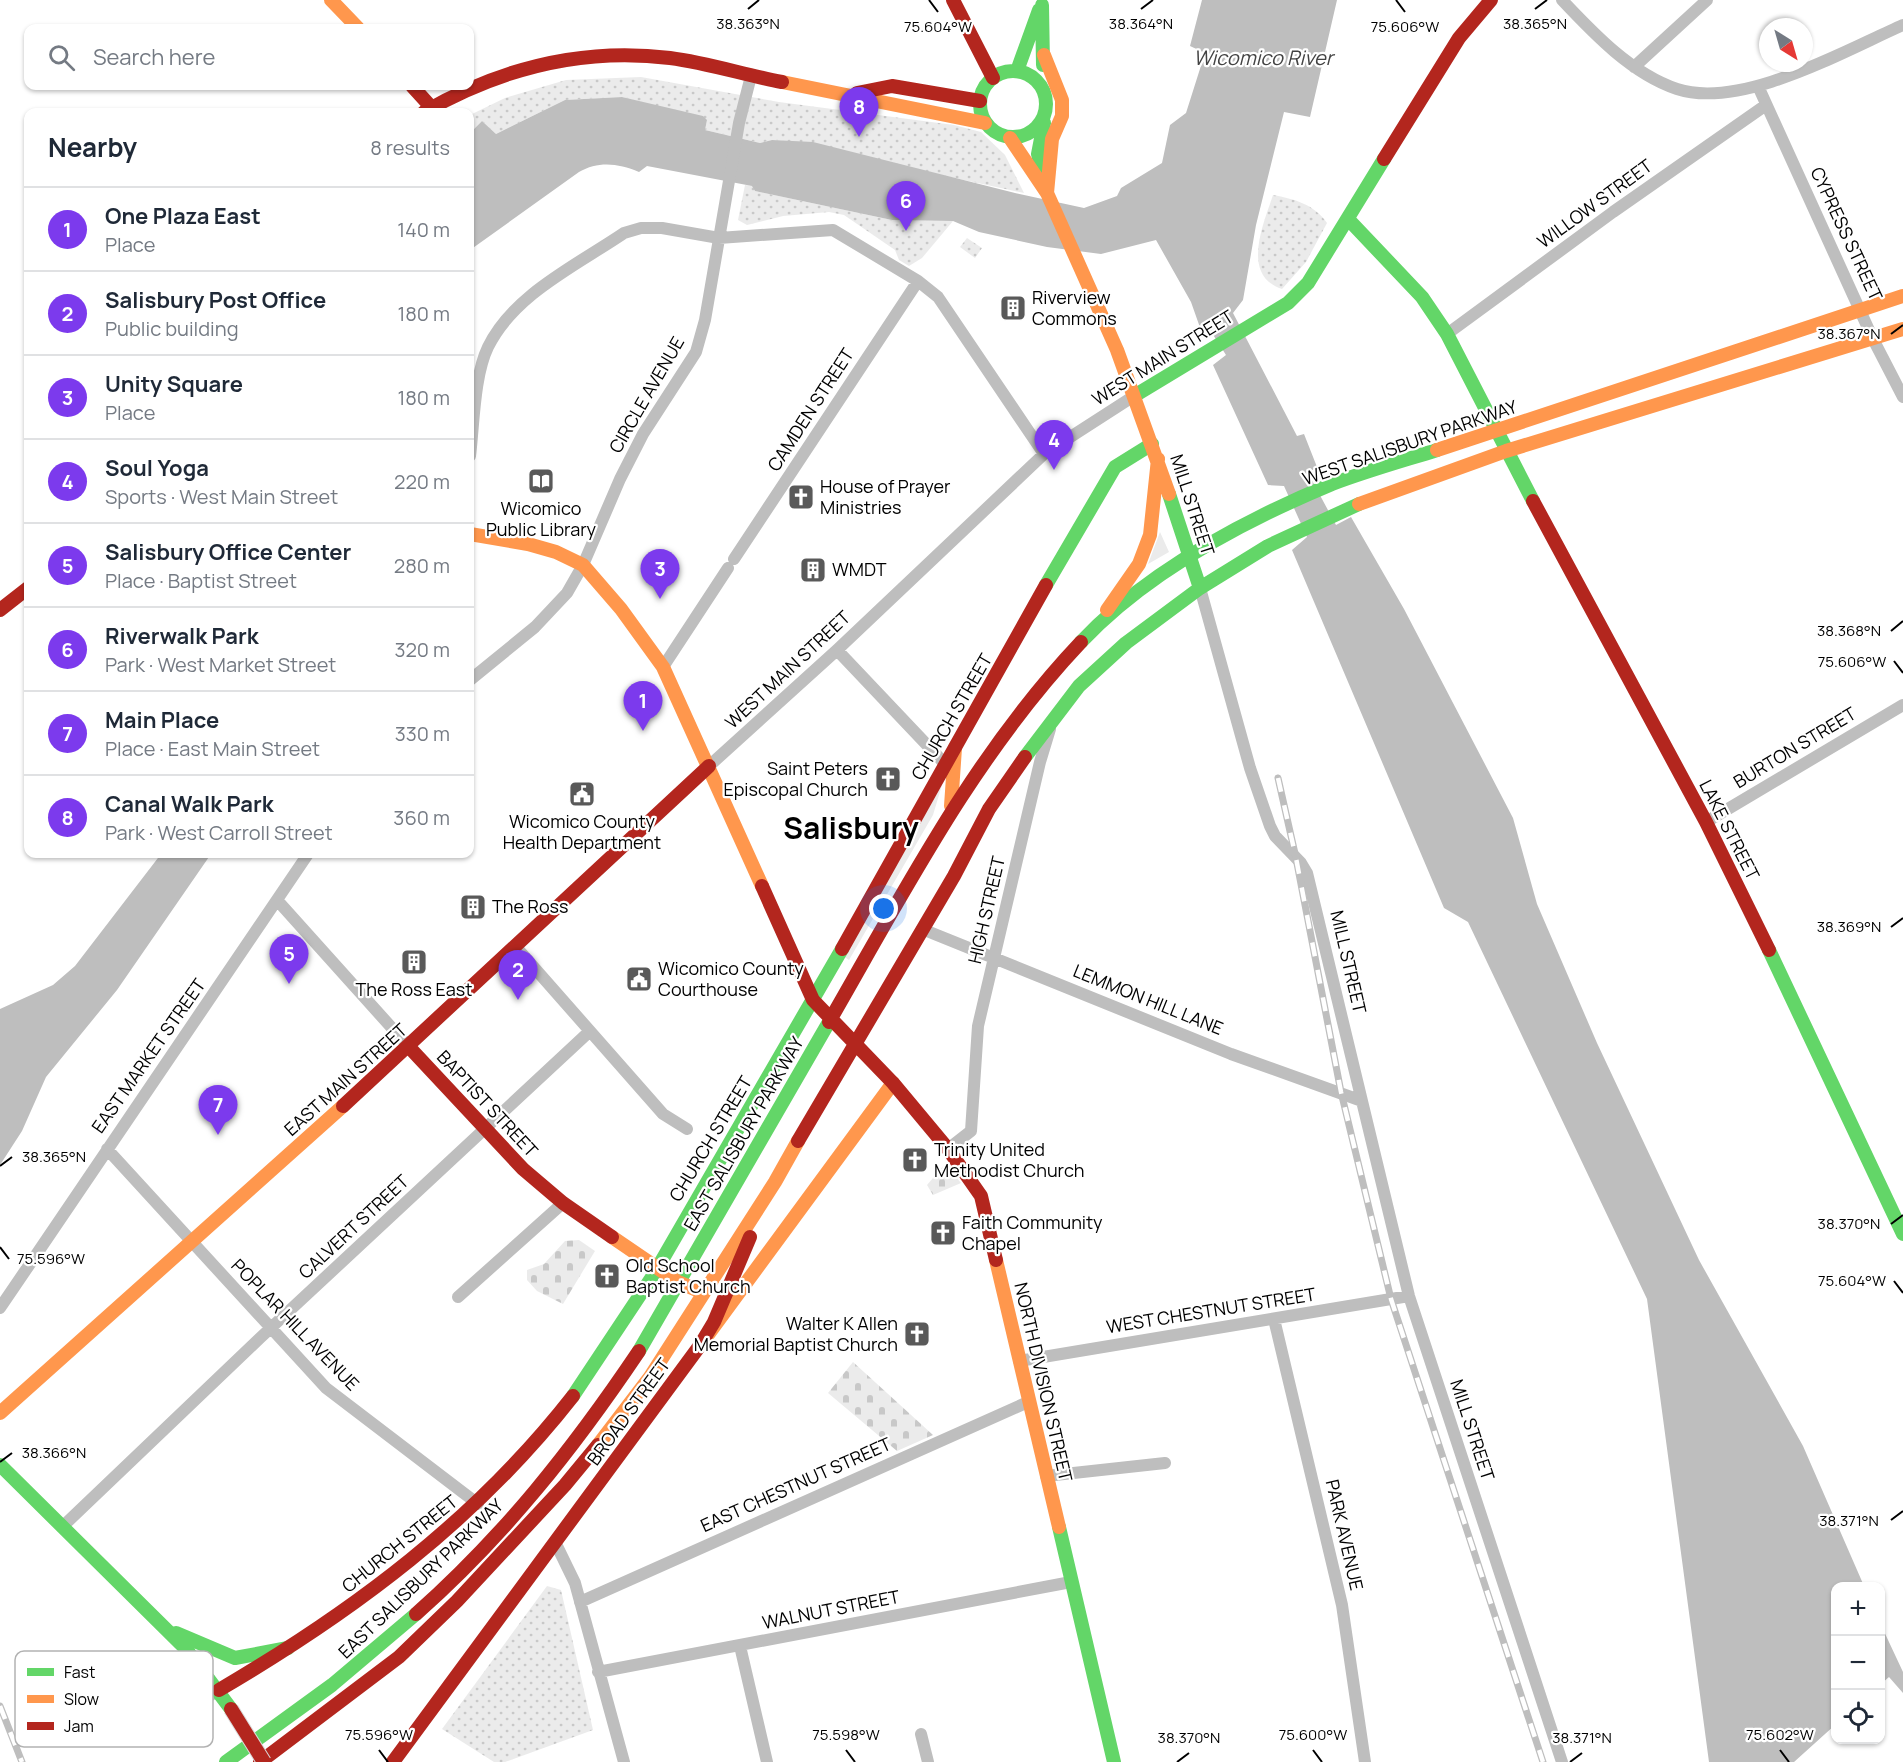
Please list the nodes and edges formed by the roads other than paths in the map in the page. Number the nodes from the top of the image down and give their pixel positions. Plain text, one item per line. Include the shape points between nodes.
1 (331, 0) edge
2 (953, 0) edge
3 (1491, 0) edge
4 (1562, 0) edge
5 (1707, 0) edge
6 (1042, 2) edge
7 (354, 24) edge
8 (1903, 25) edge
9 (1044, 55) junction
10 (1634, 66) junction
11 (1017, 71) junction
12 (751, 76) junction
13 (993, 78) junction
14 (474, 85) edge
15 (1758, 86) junction
16 (1041, 87) junction
17 (415, 90) edge
18 (462, 90) edge
19 (849, 94) junction
20 (980, 101) junction
21 (1766, 105) junction
22 (427, 108) edge
23 (431, 108) edge
24 (1045, 115) junction
25 (985, 123) junction
26 (1010, 138) junction
27 (1048, 196) junction
28 (1348, 219) junction
29 (719, 238) junction
30 (918, 281) junction
31 (1903, 296) edge
32 (1861, 310) junction
33 (1903, 329) edge
34 (1447, 334) junction
35 (1873, 339) junction
36 (1134, 396) junction
37 (1903, 397) edge
38 (474, 426) edge
39 (1495, 432) junction
40 (1152, 444) junction
41 (1506, 452) junction
42 (1044, 453) junction
43 (1158, 459) junction
44 (474, 535) edge
45 (1190, 558) junction
46 (583, 565) junction
47 (1200, 588) junction
48 (24, 591) edge
49 (0, 610) edge
50 (1095, 629) junction
51 (837, 650) junction
52 (663, 667) junction
53 (474, 677) edge
54 (1903, 705) edge
55 (1054, 716) junction
56 (954, 748) junction
57 (945, 764) junction
58 (709, 766) junction
59 (951, 810) junction
60 (1706, 822) junction
61 (305, 858) edge
62 (277, 900) junction
63 (922, 929) junction
64 (516, 947) junction
65 (995, 957) junction
66 (813, 1000) junction
67 (832, 1019) junction
68 (590, 1031) junction
69 (855, 1042) junction
70 (409, 1047) junction
71 (893, 1083) junction
72 (1362, 1101) junction
73 (486, 1129) junction
74 (687, 1129) dead end
75 (107, 1149) junction
76 (948, 1149) junction
77 (775, 1182) junction
78 (563, 1203) junction
79 (1903, 1234) edge
80 (193, 1242) junction
81 (657, 1266) junction
82 (678, 1282) junction
83 (704, 1293) junction
84 (1409, 1296) junction
85 (458, 1297) dead end
86 (0, 1308) edge
87 (1274, 1319) junction
88 (271, 1328) junction
89 (699, 1347) junction
90 (1019, 1360) junction
91 (1028, 1402) junction
92 (0, 1413) edge
93 (1165, 1463) dead end
94 (0, 1465) edge
95 (1046, 1476) junction
96 (477, 1504) junction
97 (62, 1527) junction
98 (555, 1542) junction
99 (1071, 1582) junction
100 (580, 1602) junction
101 (165, 1628) junction
102 (740, 1646) junction
103 (288, 1648) junction
104 (185, 1651) edge
105 (598, 1672) junction
106 (213, 1683) edge
107 (219, 1690) junction
108 (213, 1694) edge
109 (921, 1734) dead end
110 (226, 1762) edge
111 (262, 1762) edge
112 (393, 1762) edge
113 (624, 1762) edge
114 (767, 1762) edge
115 (928, 1762) edge
116 (1114, 1762) edge
117 (1365, 1762) edge
118 (1562, 1762) edge

1 - 7 street
2 - 13 street
3 - 28 street, WEST MAIN STREET via 1460,38
4 - 10 street
5 - 10 street
6 - 9 street
6 - 11 street
8 - 15 street
9 - 16 street
9 - 27 street via 1062,100 1062,116 1052,139
10 - 15 street via 1679,90 1699,93
11 - 13 street
11 - 16 street via 1035,79
12 - 14 street via 671,58 597,54 524,66
12 - 19 street
12 - 29 street, CIRCLE AVENUE
13 - 20 street
15 - 21 street, CYPRESS STREET
16 - 24 street via 1047,105
17 - 22 street
18 - 23 street
19 - 20 street via 892,86
19 - 25 street
20 - 25 street
21 - 32 street, CYPRESS STREET
21 - 34 street, WILLOW STREET
24 - 26 street via 1031,132
24 - 27 street, MILL STREET via 1038,154
25 - 26 street
26 - 27 street, MILL STREET
27 - 36 street, MILL STREET
28 - 34 street, LAKE STREET via 1422,297
28 - 36 street, WEST MAIN STREET via 1308,283 1288,303
29 - 30 street via 833,230
29 - 38 street via 640,228 624,233 528,297 503,323 487,349
29 - 46 street, CIRCLE AVENUE via 696,352 643,434
30 - 42 street via 938,297 952,316
30 - 52 street, CAMDEN STREET
31 - 32 street, WEST SALISBURY PARKWAY
32 - 35 street, CYPRESS STREET
32 - 39 street, WEST SALISBURY PARKWAY
33 - 35 street
34 - 39 street, LAKE STREET
35 - 37 street, CYPRESS STREET
35 - 41 street
36 - 40 street, MILL STREET
36 - 42 street, WEST MAIN STREET
39 - 41 street, LAKE STREET
39 - 45 street, WEST SALISBURY PARKWAY via 1333,484 1266,515
40 - 43 street, MILL STREET
40 - 56 street, CHURCH STREET via 1115,467
41 - 47 street via 1341,511 1268,546
41 - 60 street, LAKE STREET
42 - 51 street, WEST MAIN STREET
43 - 45 street, MILL STREET
43 - 50 street via 1150,535 1139,564
44 - 46 street via 528,544
45 - 47 street, MILL STREET
45 - 50 street, WEST SALISBURY PARKWAY via 1141,590
46 - 52 street, NORTH DIVISION STREET
46 - 53 street, CIRCLE AVENUE via 567,593 535,627
47 - 55 street via 1126,643 1079,686
47 - 72 street, MILL STREET via 1250,768 1270,825 1307,873
48 - 49 street
50 - 59 street, WEST SALISBURY PARKWAY via 1047,678
51 - 57 street
51 - 58 street, WEST MAIN STREET
52 - 58 street, NORTH DIVISION STREET
54 - 60 street, BURTON STREET
55 - 63 street via 989,809
55 - 65 street, HIGH STREET
56 - 57 street, CHURCH STREET
56 - 59 street
57 - 66 street, CHURCH STREET
58 - 64 street, EAST MAIN STREET
58 - 66 street, NORTH DIVISION STREET
59 - 67 street, WEST SALISBURY PARKWAY
60 - 79 street, LAKE STREET via 1797,1005
61 - 62 street, EAST MARKET STREET
62 - 70 street, BAPTIST STREET
62 - 75 street, EAST MARKET STREET
63 - 65 street, LEMMON HILL LANE
63 - 69 street
64 - 68 street
64 - 70 street, EAST MAIN STREET
65 - 72 street, LEMMON HILL LANE via 1231,1054
65 - 76 street, HIGH STREET via 978,1026 971,1131
66 - 67 street, NORTH DIVISION STREET
66 - 81 street, CHURCH STREET
67 - 69 street, NORTH DIVISION STREET
67 - 82 street, EAST SALISBURY PARKWAY
68 - 73 street, CALVERT STREET
68 - 74 street via 663,1114
69 - 71 street, NORTH DIVISION STREET
69 - 77 street, EAST SALISBURY PARKWAY
70 - 73 street, BAPTIST STREET
70 - 80 street, EAST MAIN STREET
71 - 76 street, NORTH DIVISION STREET
71 - 89 street, BROAD STREET
72 - 84 street, MILL STREET
73 - 78 street, BAPTIST STREET via 523,1169
73 - 88 street, CALVERT STREET
75 - 80 street, POPLAR HILL AVENUE
75 - 86 street, EAST MARKET STREET
76 - 90 street, NORTH DIVISION STREET via 981,1196
77 - 83 street, EAST SALISBURY PARKWAY
77 - 89 street via 714,1322
78 - 81 street, BAPTIST STREET
78 - 85 street
80 - 88 street, POPLAR HILL AVENUE
80 - 92 street, EAST MAIN STREET
81 - 82 street, BAPTIST STREET
81 - 96 street, CHURCH STREET via 623,1324 567,1404
82 - 83 street, BAPTIST STREET
82 - 110 street, EAST SALISBURY PARKWAY via 601,1408 495,1538 377,1650 284,1723
83 - 111 street, EAST SALISBURY PARKWAY via 617,1421 506,1551 399,1656
84 - 87 street, WEST CHESTNUT STREET
84 - 118 street, MILL STREET
87 - 90 street, WEST CHESTNUT STREET
87 - 117 street, PARK AVENUE via 1342,1605
88 - 96 street, POPLAR HILL AVENUE via 343,1403
88 - 97 street, CALVERT STREET
89 - 98 street, BROAD STREET
90 - 91 street, NORTH DIVISION STREET
91 - 95 street, NORTH DIVISION STREET
91 - 100 street, EAST CHESTNUT STREET
93 - 95 street
94 - 97 street
95 - 99 street, NORTH DIVISION STREET
96 - 103 street, CHURCH STREET via 419,1556
97 - 101 street
98 - 100 street via 568,1564
98 - 112 street, BROAD STREET
99 - 102 street, WALNUT STREET
99 - 116 street, NORTH DIVISION STREET
100 - 105 street
101 - 103 street via 235,1658
101 - 104 street
102 - 105 street, WALNUT STREET
102 - 114 street
103 - 107 street, CHURCH STREET
105 - 113 street
106 - 107 street
107 - 108 street, CHURCH STREET
107 - 111 street, bridge
109 - 115 street

